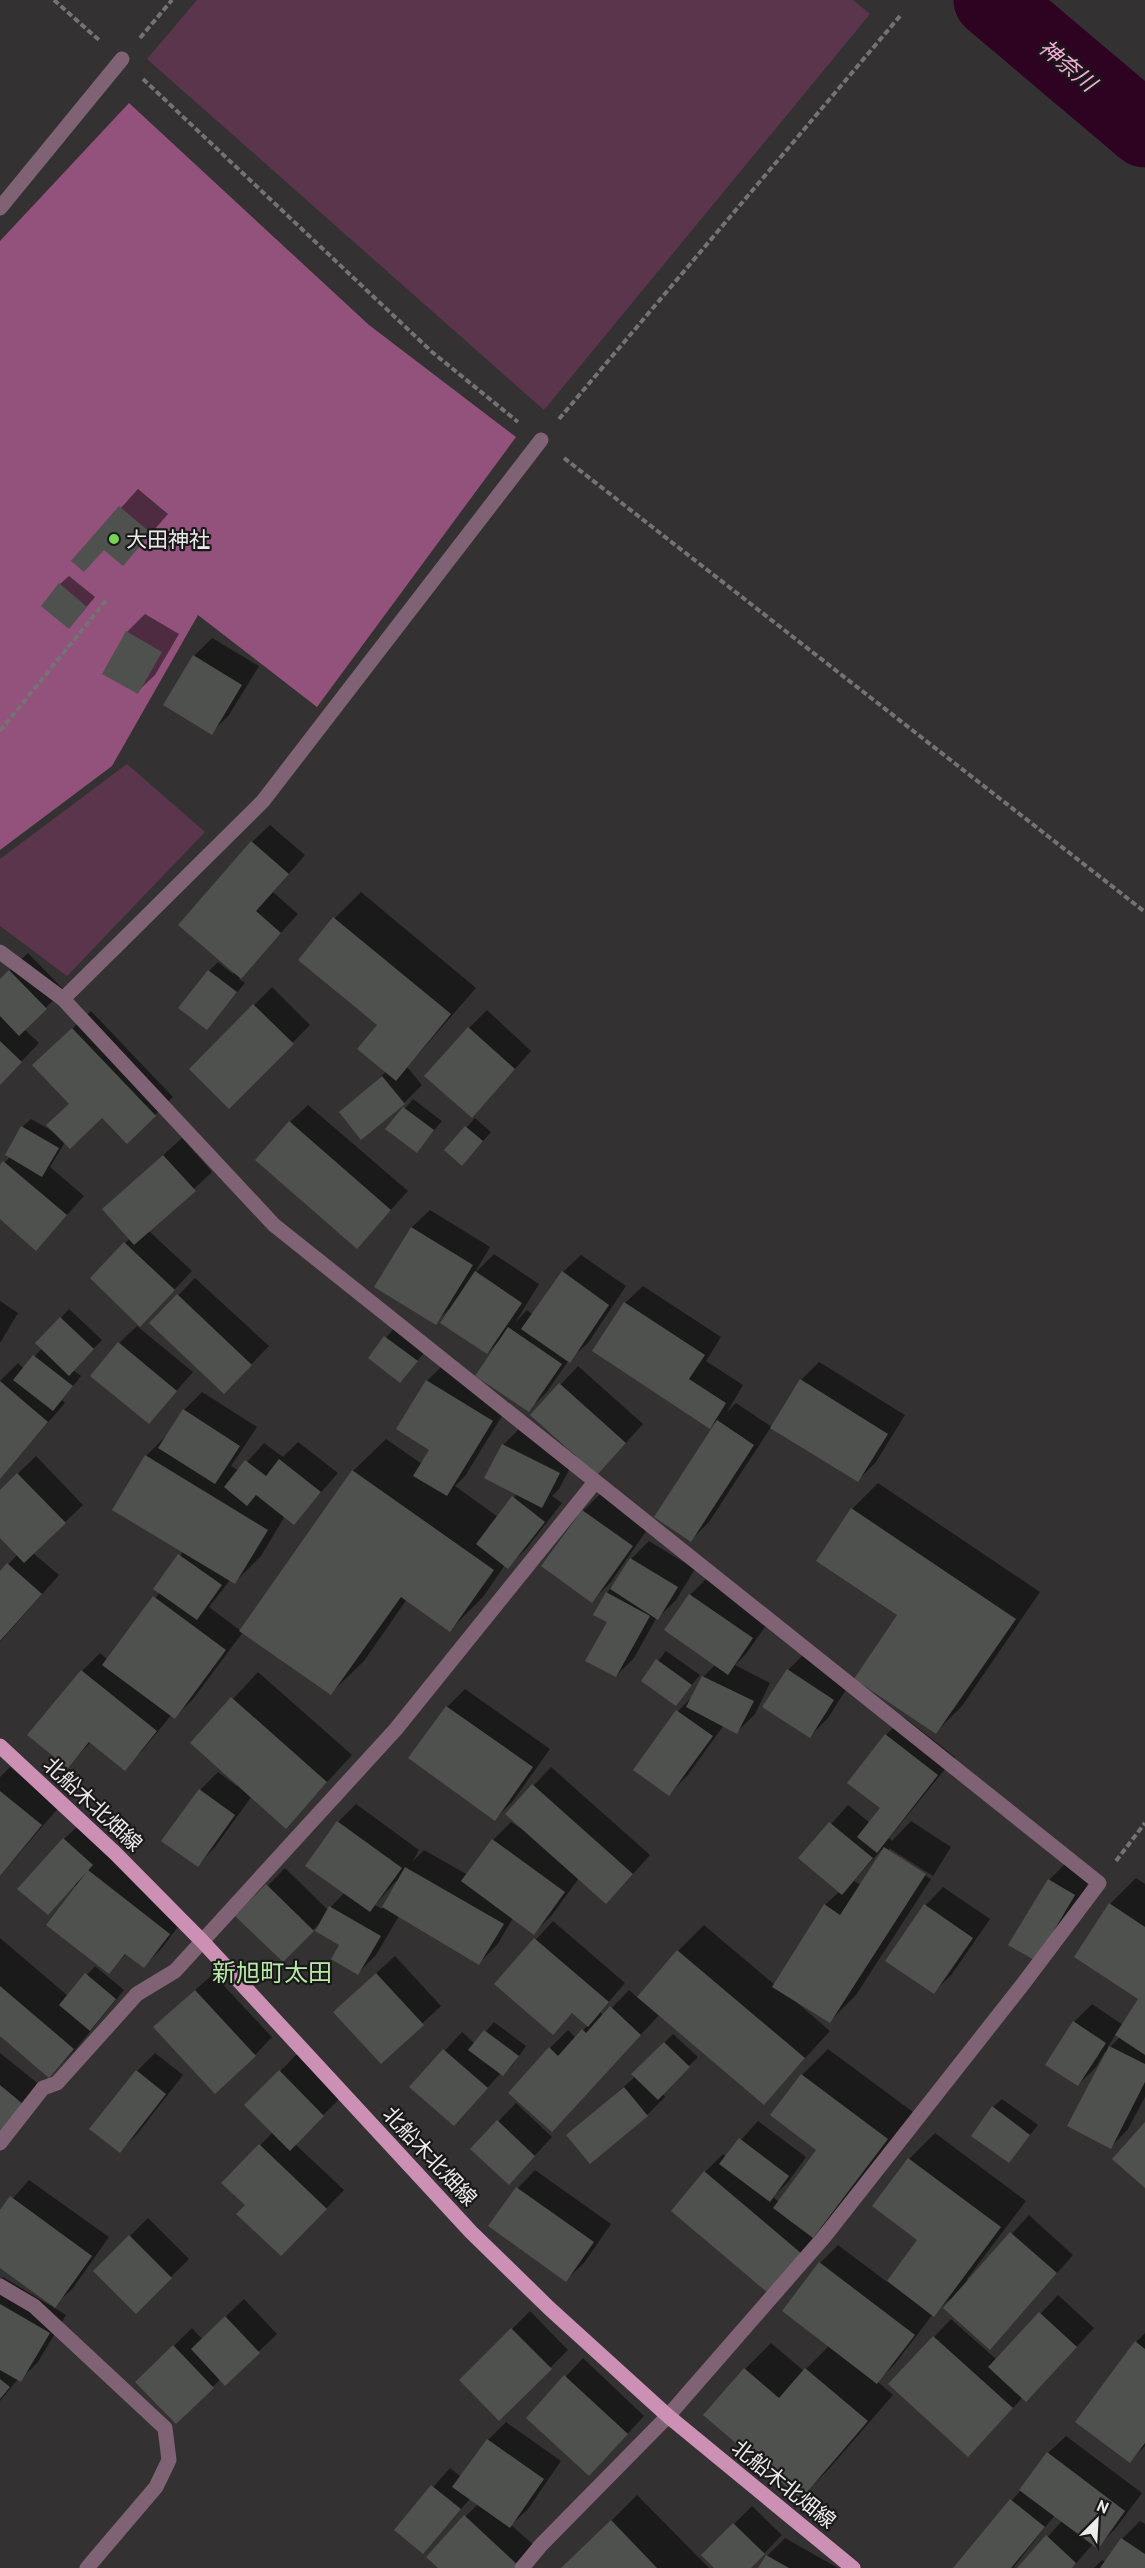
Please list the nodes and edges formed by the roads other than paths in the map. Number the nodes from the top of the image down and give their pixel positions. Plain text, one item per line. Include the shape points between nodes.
1 (122, 59) road end
2 (0, 208) edge
3 (541, 440) road end
4 (0, 952) edge
5 (63, 999) junction
6 (596, 1482) junction
7 (0, 1746) edge
8 (203, 1942) junction
9 (0, 2143) edge
10 (0, 2286) edge
11 (668, 2416) junction
12 (87, 2568) edge
13 (522, 2568) edge
14 (853, 2568) edge

1 - 2 street
3 - 5 street via 263,801
4 - 5 street
5 - 6 street via 274,1226
6 - 8 street via 396,1729
6 - 11 street via 1099,1883 824,2237
7 - 8 main road, 北船木北畑線
8 - 9 street via 175,1971 137,1994 57,2083 42,2088
8 - 11 main road, 北船木北畑線 via 471,2232
10 - 12 street via 34,2306 165,2428 169,2460 156,2487
11 - 13 street
11 - 14 main road, 北船木北畑線

